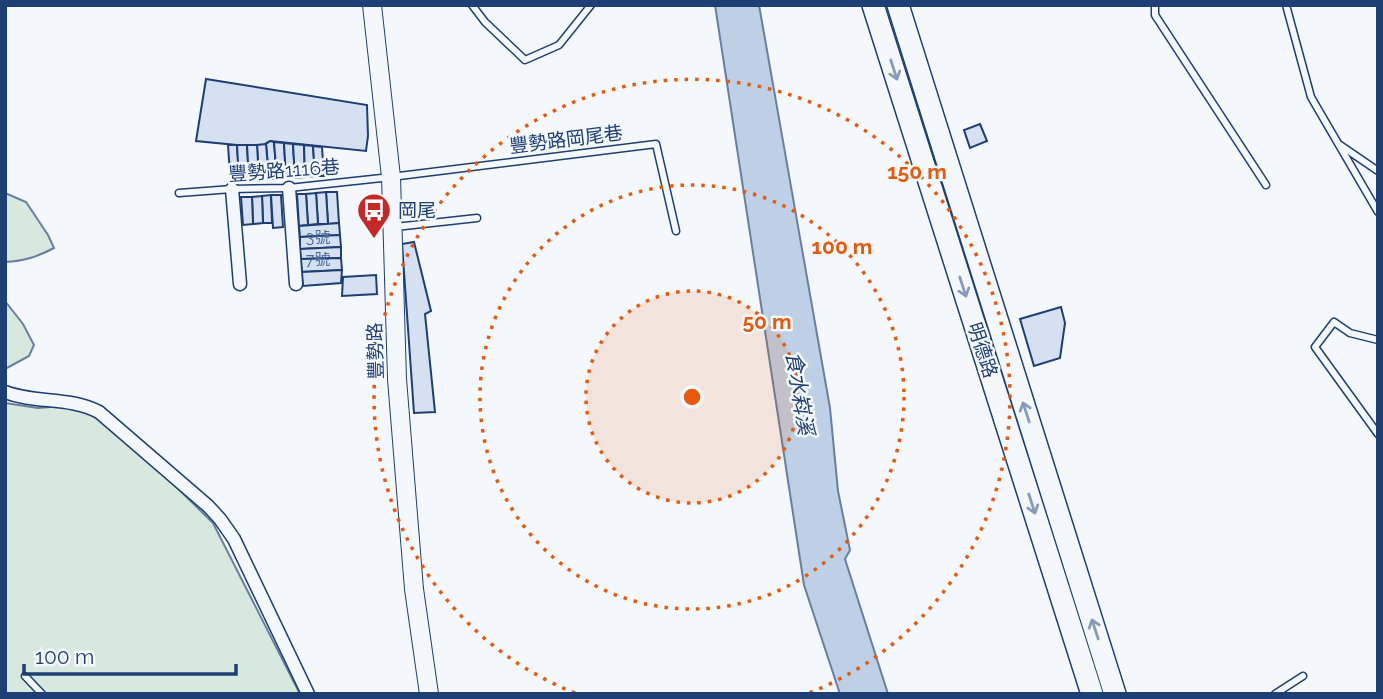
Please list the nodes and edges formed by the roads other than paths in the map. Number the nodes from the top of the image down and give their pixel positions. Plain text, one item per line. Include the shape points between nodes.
1 (373, 5) edge
2 (472, 5) edge
3 (591, 5) edge
4 (1155, 5) edge
5 (1286, 5) edge
6 (899, 11) edge
7 (876, 15) edge
8 (1339, 144) junction
9 (1378, 171) edge
10 (391, 177) junction
11 (1265, 185) dead end
12 (289, 188) junction
13 (232, 189) junction
14 (179, 193) dead end
15 (1378, 212) edge
16 (477, 218) dead end
17 (392, 227) junction
18 (676, 231) dead end
19 (240, 284) dead end
20 (296, 284) dead end
21 (1378, 340) edge
22 (5, 392) edge
23 (1378, 434) edge
24 (25, 676) dead end
25 (1303, 676) dead end
26 (42, 694) edge
27 (308, 694) edge
28 (429, 694) edge
29 (1092, 694) edge
30 (1115, 694) edge
31 (1275, 694) edge

1 - 10 street, 豐勢路
2 - 3 lane via 525,60 559,45
4 - 11 lane via 1156,15
5 - 8 lane via 1311,97
6 - 7 main road
30 -> 6 main road, 明德路
7 -> 29 main road, 明德路
8 - 9 lane
8 - 15 lane
10 - 12 lane, 豐勢路1116巷
10 - 17 street, 豐勢路
10 - 18 lane, 豐勢路岡尾巷 via 656,144
12 - 13 lane, 豐勢路1116巷
12 - 20 street
13 - 14 lane, 豐勢路1116巷
13 - 19 street
16 - 17 lane
17 - 28 street, 豐勢路 via 400,418 414,589
21 - 23 lane via 1350,333 1334,322 1315,347
22 - 27 street via 86,405 208,506 234,539
24 - 26 lane
25 - 31 lane

